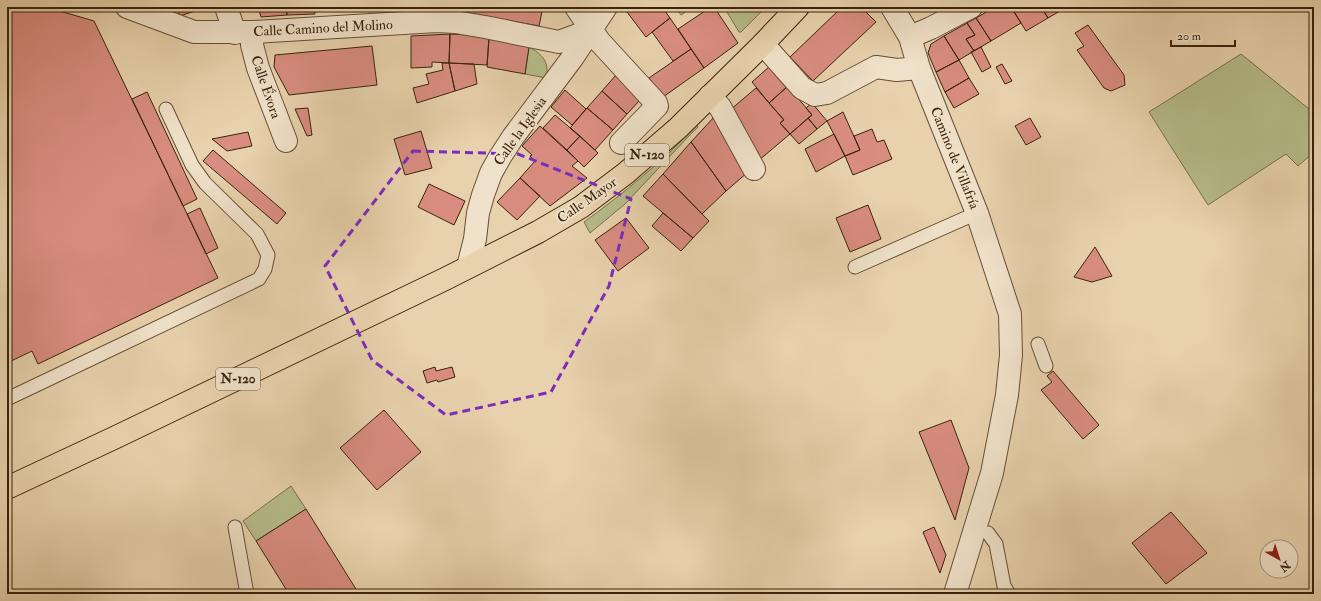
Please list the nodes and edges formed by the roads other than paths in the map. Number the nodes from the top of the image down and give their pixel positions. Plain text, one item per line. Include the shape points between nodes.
1 (127, 7) edge
2 (226, 7) edge
3 (576, 7) edge
4 (606, 7) edge
5 (798, 7) edge
6 (892, 7) edge
7 (971, 7) edge
8 (591, 30) junction
9 (244, 32) junction
10 (910, 37) junction
11 (763, 44) junction
12 (919, 68) junction
13 (710, 96) junction
14 (166, 109) dead end
15 (286, 141) dead end
16 (620, 143) dead end
17 (754, 170) dead end
18 (977, 213) junction
19 (468, 267) junction
20 (855, 267) dead end
21 (1038, 344) dead end
22 (1046, 366) dead end
23 (7, 398) edge
24 (7, 488) edge
25 (235, 527) dead end
26 (988, 533) dead end
27 (247, 594) edge
28 (955, 594) edge
29 (1009, 594) edge

1 - 9 street, Calle Camino del Molino via 194,32
2 - 9 street, Calle Évora
3 - 8 street
4 - 8 street, Calle la Iglesia
5 - 11 highway, Calle Mayor / N-120
6 - 10 street, Camino de Villafría
7 - 10 street
8 - 9 street, Calle Camino del Molino via 559,42 485,27 437,21
8 - 16 street via 657,106
8 - 19 street, Calle la Iglesia via 497,162 478,213
9 - 15 street, Calle Évora via 252,45 258,68
10 - 12 street, Camino de Villafría
11 - 12 street via 802,88 815,95 828,93 876,67 897,70
11 - 13 highway, Calle Mayor / N-120
12 - 18 street, Camino de Villafría
13 - 17 street via 720,107
13 - 19 highway, Calle Mayor / N-120 via 654,149 587,203 538,232
14 - 23 lane via 192,164 205,183 257,234 268,255 265,270 259,279
18 - 20 lane
18 - 28 street, Camino de Villafría via 1010,314 1011,355 1007,395 992,473
19 - 24 highway, N-120
21 - 22 lane
25 - 27 lane
26 - 29 lane via 996,544 1004,586

